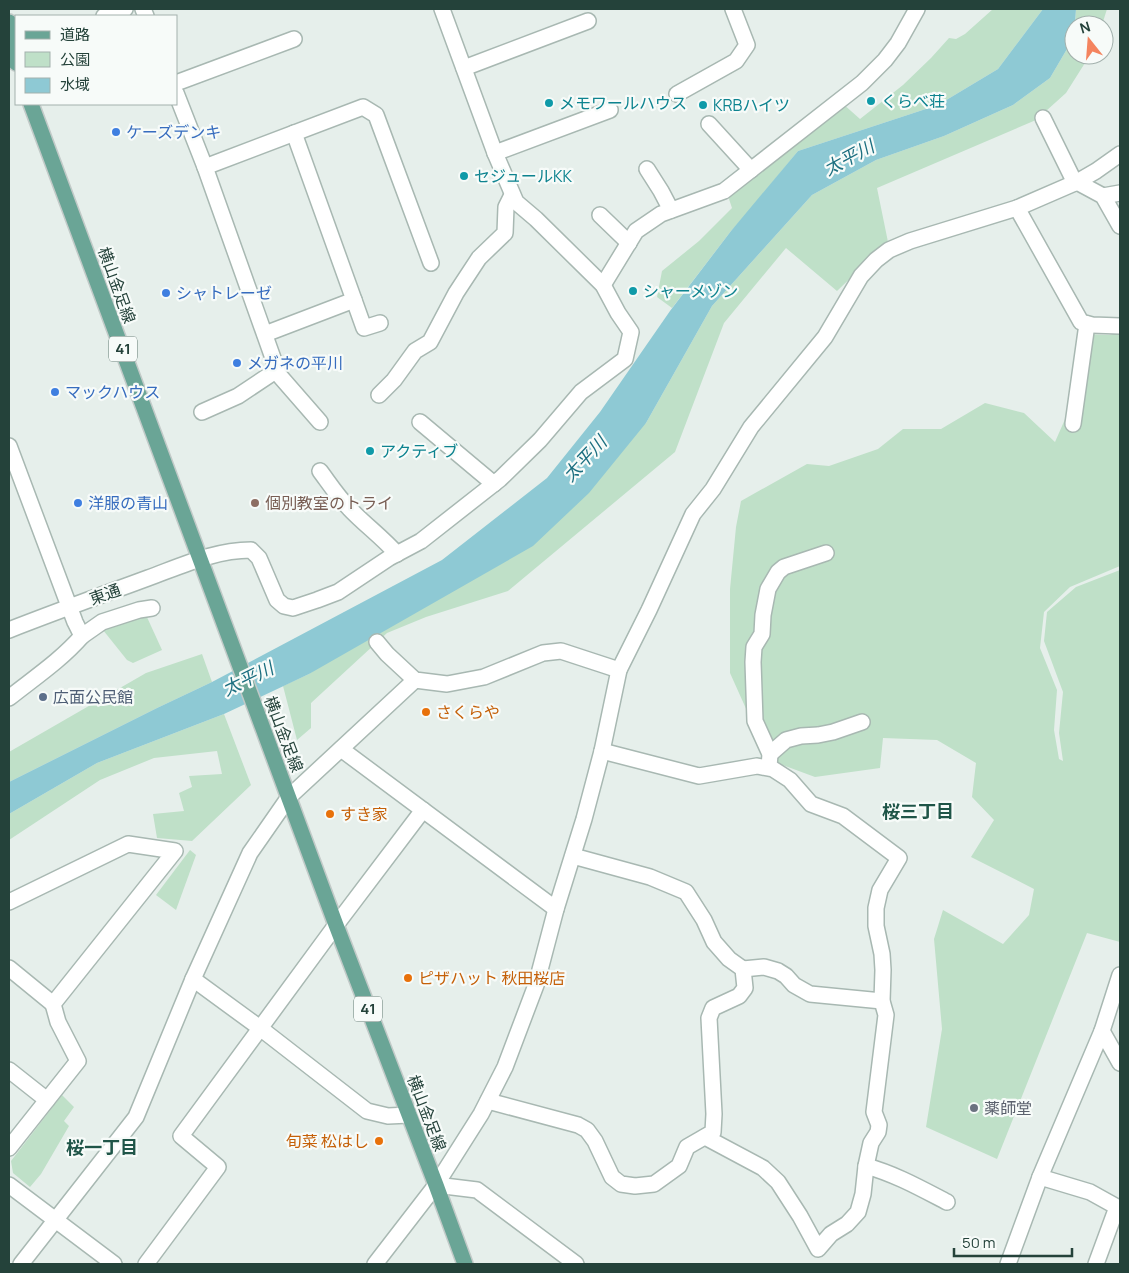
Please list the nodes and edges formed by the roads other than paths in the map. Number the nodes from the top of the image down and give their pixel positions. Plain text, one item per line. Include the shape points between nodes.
1 (125, 9) edge
2 (442, 9) edge
3 (733, 9) edge
4 (916, 9) edge
5 (107, 15) edge
6 (588, 21) dead end
7 (9, 22) edge
8 (294, 39) dead end
9 (12, 52) edge
10 (464, 68) junction
11 (178, 82) edge
12 (677, 94) dead end
13 (178, 98) edge
14 (31, 105) edge
15 (610, 110) dead end
16 (1043, 118) dead end
17 (709, 124) dead end
18 (294, 133) junction
19 (495, 153) junction
20 (1120, 154) edge
21 (205, 167) junction
22 (647, 169) dead end
23 (751, 170) junction
24 (1076, 182) junction
25 (1120, 193) edge
26 (512, 195) junction
27 (1103, 196) junction
28 (1017, 208) junction
29 (671, 210) junction
30 (600, 216) dead end
31 (1120, 226) edge
32 (629, 243) junction
33 (431, 263) dead end
34 (603, 285) junction
35 (354, 300) junction
36 (380, 323) dead end
37 (1087, 324) junction
38 (1120, 326) edge
39 (265, 334) junction
40 (277, 370) junction
41 (379, 395) dead end
42 (202, 412) dead end
43 (320, 422) dead end
44 (420, 422) dead end
45 (1073, 424) dead end
46 (9, 446) edge
47 (320, 471) dead end
48 (494, 484) junction
49 (826, 553) dead end
50 (397, 554) junction
51 (201, 559) junction
52 (70, 607) junction
53 (152, 608) dead end
54 (9, 630) edge
55 (82, 636) junction
56 (376, 642) dead end
57 (619, 670) junction
58 (416, 680) junction
59 (9, 698) edge
60 (862, 722) dead end
61 (341, 749) junction
62 (602, 750) junction
63 (770, 761) junction
64 (289, 797) junction
65 (423, 810) junction
66 (573, 856) junction
67 (9, 902) edge
68 (556, 909) junction
69 (336, 925) junction
70 (9, 968) edge
71 (743, 969) junction
72 (1120, 975) edge
73 (193, 979) junction
74 (882, 1001) junction
75 (53, 1004) junction
76 (260, 1028) junction
77 (1102, 1031) junction
78 (1120, 1062) edge
79 (9, 1070) edge
80 (47, 1100) junction
81 (488, 1101) junction
82 (409, 1115) junction
83 (705, 1137) junction
84 (9, 1148) edge
85 (866, 1166) junction
86 (1040, 1177) junction
87 (9, 1185) edge
88 (436, 1185) junction
89 (947, 1202) dead end
90 (55, 1220) junction
91 (21, 1264) edge
92 (114, 1264) edge
93 (146, 1264) edge
94 (375, 1264) edge
95 (465, 1264) edge
96 (576, 1264) edge
97 (1008, 1264) edge
98 (1096, 1264) edge

1 - 5 street
2 - 10 street
3 - 12 street via 747,45 736,61
4 - 23 street via 898,43 868,77
6 - 10 street
7 - 9 main road
8 - 11 street
10 - 19 street
13 - 21 street
14 - 51 main road, 横山金足線 / 41
15 - 19 street
16 - 24 street
17 - 23 street
18 - 21 street
18 - 33 street via 363,108 376,115
18 - 35 street
19 - 26 street
20 - 24 street
21 - 39 street
22 - 29 street
23 - 29 street via 724,192
24 - 27 street
24 - 28 street
25 - 27 street
26 - 34 street
26 - 41 street via 506,207 505,233 480,258 456,293 430,342 415,351
27 - 31 street
28 - 37 street via 1081,322
28 - 57 street via 889,250 861,276 825,337 751,427 713,489 693,514
29 - 32 street via 636,231
30 - 32 street
32 - 34 street
34 - 48 street via 631,332 625,359 581,392 540,440
35 - 36 street via 364,328
35 - 39 street
37 - 38 street
37 - 45 street
39 - 40 street
40 - 42 street via 238,396
40 - 43 street
44 - 48 street
46 - 52 street
47 - 50 street via 347,506
48 - 50 street via 421,540
49 - 63 street via 784,567 768,589 762,634 754,647 753,689 755,721
50 - 51 street, 東通 via 338,592 293,608 277,600 259,558 251,550
51 - 52 street, 東通
51 - 64 main road, 横山金足線 / 41
52 - 54 street, 東通
52 - 55 street
53 - 55 street via 102,622
55 - 59 street
56 - 58 street
57 - 58 street via 561,652 543,653 484,677 447,684
57 - 62 street
58 - 61 street
60 - 63 street via 834,732 786,740
61 - 64 street
61 - 65 street
62 - 63 street via 699,776
62 - 66 street
63 - 74 street via 773,769 790,780 811,804 843,816 900,858 880,890 876,908 882,954
64 - 69 main road, 横山金足線 / 41
64 - 73 street via 250,853
65 - 68 street
65 - 69 street
66 - 68 street
66 - 71 street via 650,877 686,892 714,942
67 - 75 street via 128,844 175,851
68 - 81 street via 536,985 505,1067
69 - 76 street
69 - 82 main road, 横山金足線 / 41
70 - 75 street
71 - 74 street via 764,967 778,971 810,994
71 - 83 street via 742,992 713,1008 709,1018 714,1114 713,1132
72 - 77 street
73 - 76 street
73 - 90 street via 136,1117
74 - 85 street via 886,1015 874,1112 879,1125
75 - 80 street via 58,1022 78,1061
76 - 82 street via 367,1111 388,1116
76 - 93 street via 180,1136 218,1167
77 - 78 street
77 - 86 street
79 - 80 street
80 - 84 street
81 - 83 street via 587,1130 612,1177 621,1184 654,1184 679,1166 686,1147
81 - 88 street
82 - 88 main road, 横山金足線 / 41
83 - 85 street via 763,1168 778,1182 818,1249 858,1212
85 - 89 street via 884,1171
86 - 97 street
86 - 98 street via 1090,1192 1117,1207
87 - 90 street
88 - 94 street
88 - 95 main road, 横山金足線 / 41
88 - 96 street via 477,1190
90 - 91 street
90 - 92 street

